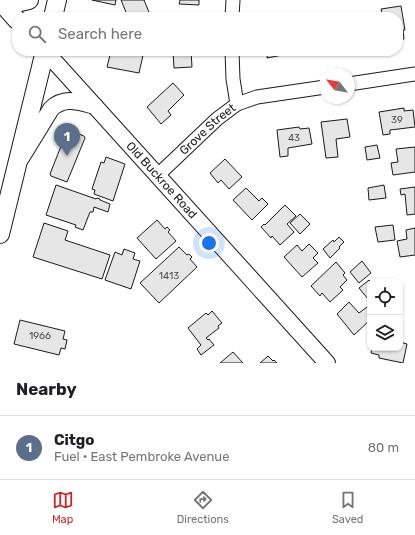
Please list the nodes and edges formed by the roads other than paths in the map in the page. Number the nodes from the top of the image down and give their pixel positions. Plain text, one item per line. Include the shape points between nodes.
1 (29, 0) edge
2 (57, 0) edge
3 (233, 0) edge
4 (0, 1) edge
5 (54, 12) edge
6 (232, 12) edge
7 (12, 14) edge
8 (44, 56) edge
9 (50, 56) edge
10 (232, 56) edge
11 (415, 74) edge
12 (355, 83) edge
13 (319, 88) edge
14 (237, 104) junction
15 (95, 106) junction
16 (18, 164) junction
17 (157, 176) junction
18 (0, 234) edge
19 (327, 363) edge

1 - 4 main road via 16,3
2 - 5 main road
3 - 6 street
4 - 7 main road
8 - 16 main road
9 - 15 street, Old Buckroe Road
10 - 14 street, Grove Street
11 - 12 street
13 - 14 street via 257,97
14 - 17 street, Grove Street
15 - 16 street via 71,101 55,105
15 - 17 street, Old Buckroe Road
16 - 18 main road
17 - 19 street, Old Buckroe Road

